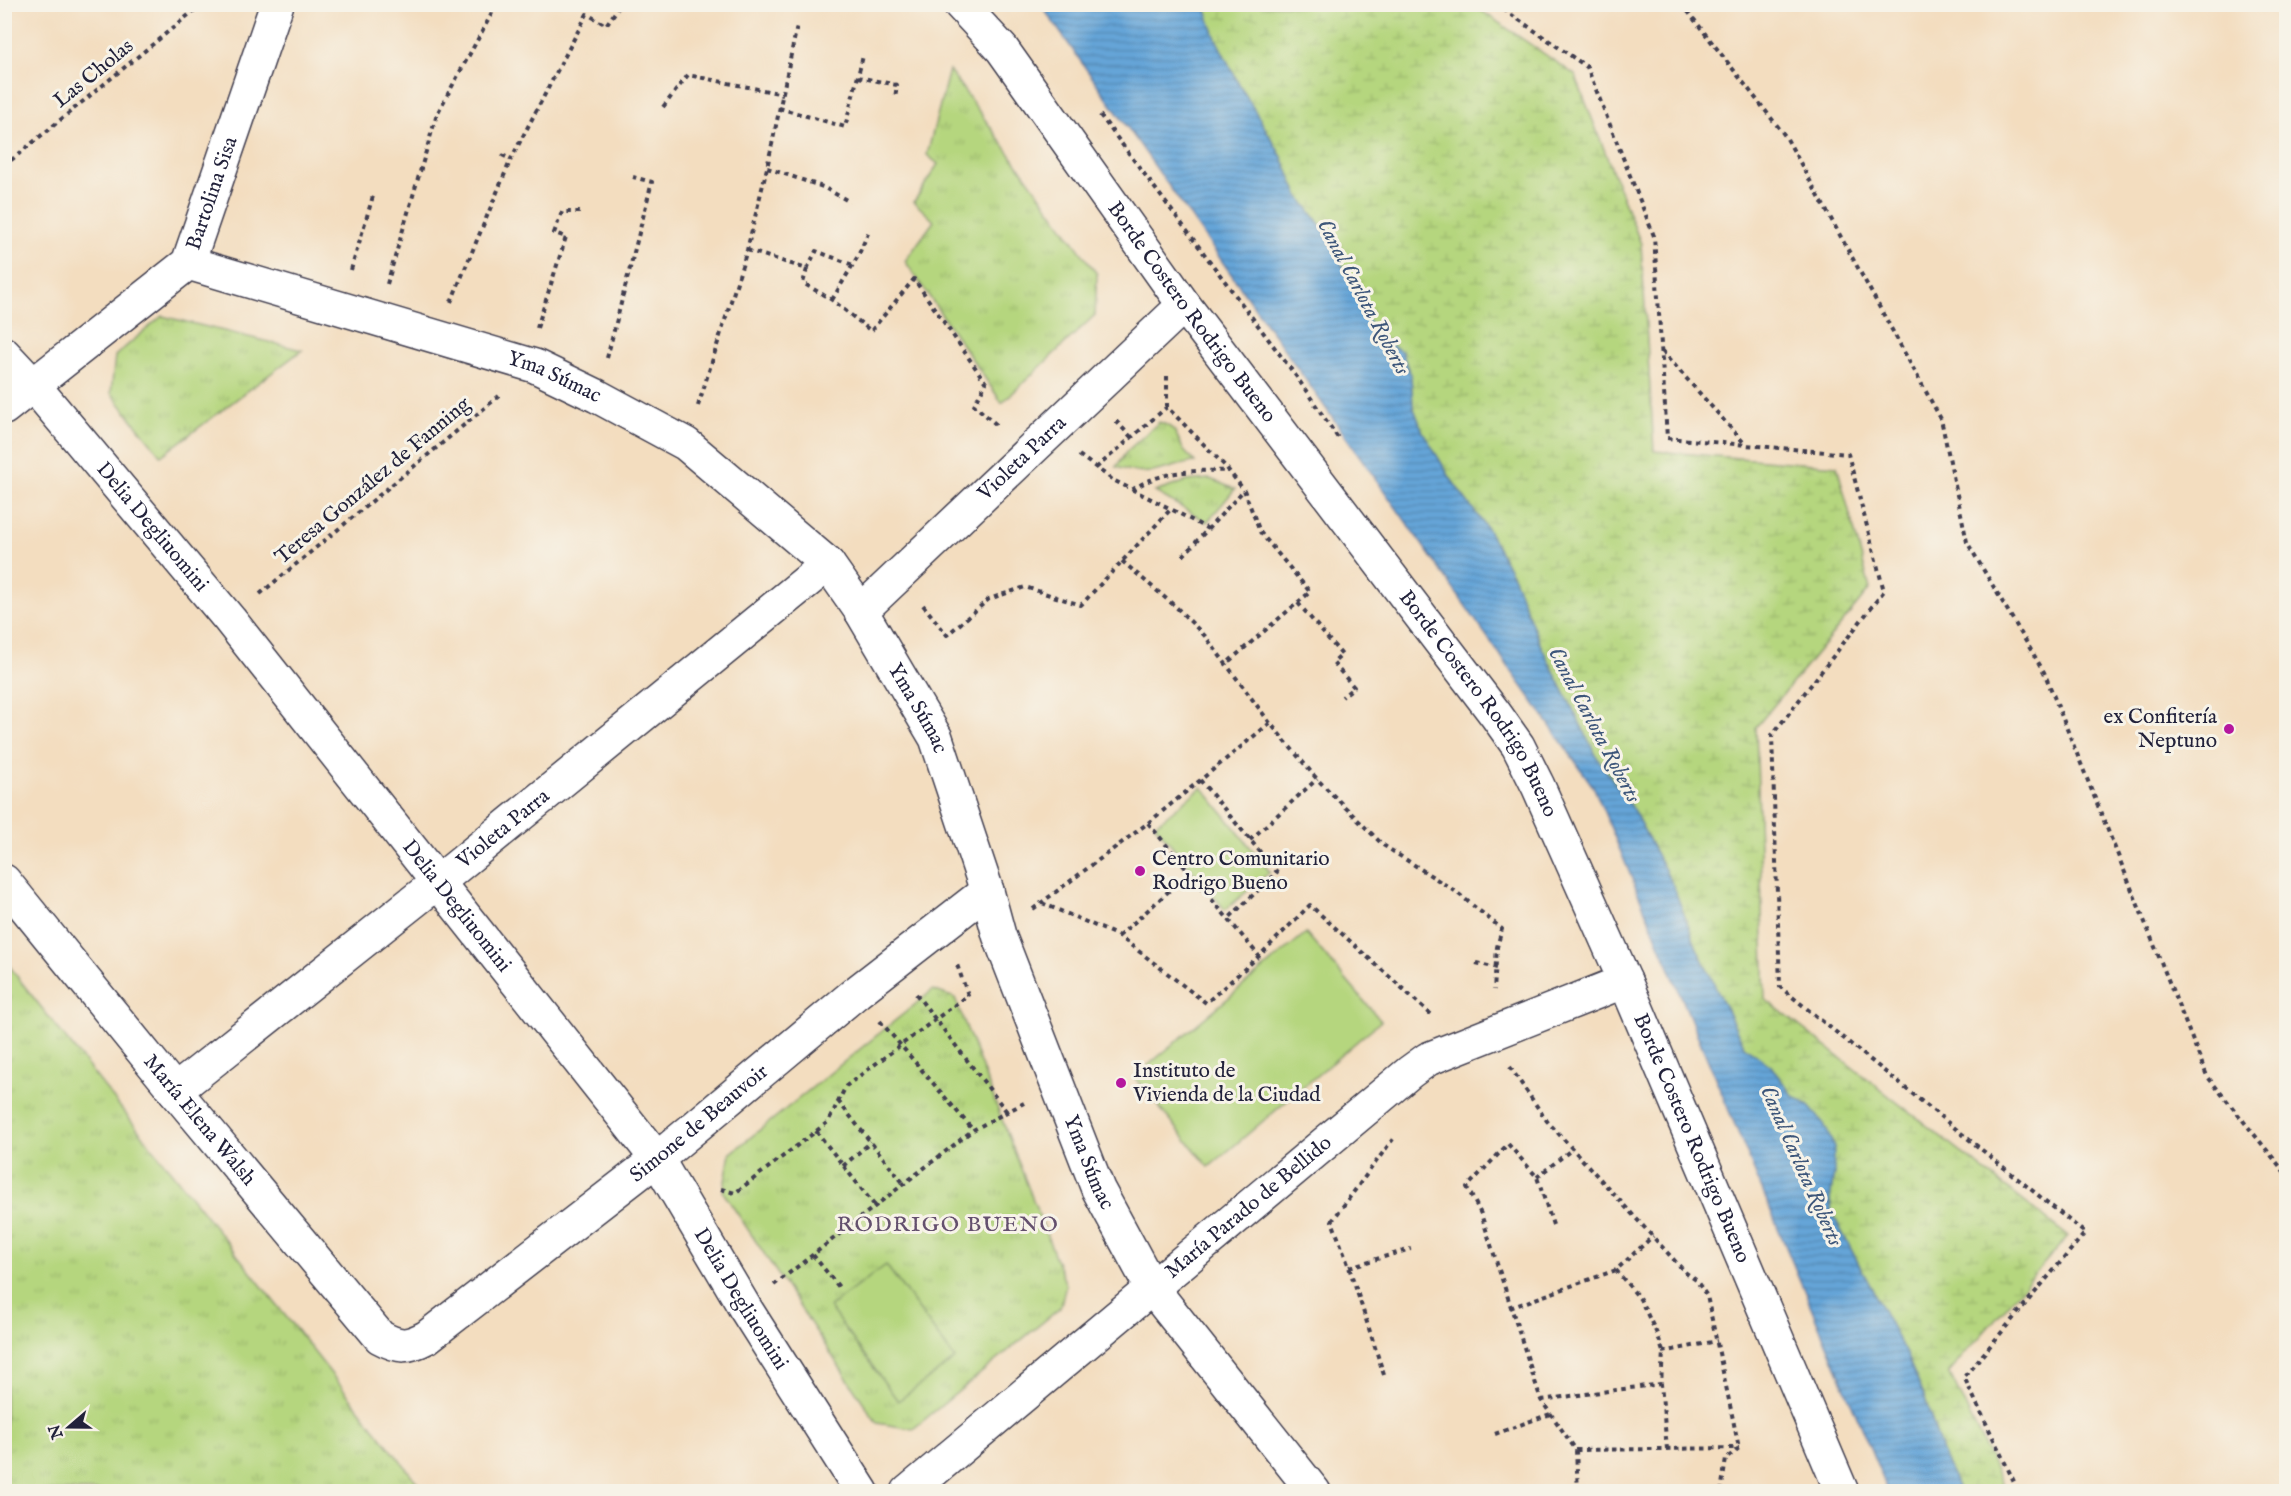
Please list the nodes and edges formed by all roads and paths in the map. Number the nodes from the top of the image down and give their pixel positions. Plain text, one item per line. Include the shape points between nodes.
1 (202, 4) edge
2 (277, 4) edge
3 (497, 4) edge
4 (621, 4) edge
5 (960, 4) edge
6 (1496, 4) edge
7 (1682, 4) edge
8 (797, 26) dead end
9 (863, 56) dead end
10 (858, 77) junction
11 (783, 94) junction
12 (895, 98) dead end
13 (663, 107) dead end
14 (779, 108) junction
15 (502, 155) dead end
16 (511, 159) junction
17 (4, 166) edge
18 (767, 168) junction
19 (633, 177) dead end
20 (373, 196) dead end
21 (850, 202) dead end
22 (580, 212) dead end
23 (869, 231) dead end
24 (747, 250) junction
25 (188, 264) junction
26 (853, 265) junction
27 (807, 269) junction
28 (832, 300) junction
29 (339, 308) junction
30 (1176, 313) junction
31 (377, 319) junction
32 (436, 336) junction
33 (1662, 351) junction
34 (4, 354) edge
35 (530, 364) junction
36 (34, 386) junction
37 (597, 396) junction
38 (974, 405) dead end
39 (1167, 407) junction
40 (4, 408) edge
41 (686, 444) junction
42 (1746, 444) junction
43 (1096, 468) dead end
44 (1229, 471) junction
45 (1132, 490) dead end
46 (1244, 490) junction
47 (1208, 529) junction
48 (1183, 556) dead end
49 (1122, 561) junction
50 (828, 564) junction
51 (898, 573) junction
52 (1298, 603) junction
53 (861, 610) junction
54 (230, 620) junction
55 (1205, 636) dead end
56 (1227, 663) dead end
57 (1342, 697) dead end
58 (1270, 723) dead end
59 (1317, 779) dead end
60 (1200, 780) junction
61 (1148, 823) junction
62 (1250, 840) junction
63 (1189, 873) junction
64 (4, 881) edge
65 (438, 882) junction
66 (987, 891) junction
67 (1042, 903) junction
68 (1228, 919) junction
69 (944, 924) junction
70 (999, 935) junction
71 (1119, 936) junction
72 (1259, 956) junction
73 (893, 963) junction
74 (1476, 963) dead end
75 (1497, 968) dead end
76 (1625, 981) junction
77 (857, 993) junction
78 (935, 1019) junction
79 (901, 1045) junction
80 (1465, 1045) junction
81 (1058, 1085) junction
82 (175, 1091) junction
83 (838, 1101) junction
84 (1007, 1112) junction
85 (973, 1130) junction
86 (816, 1131) junction
87 (871, 1142) junction
88 (1572, 1149) dead end
89 (657, 1159) junction
90 (843, 1166) junction
91 (2286, 1174) edge
92 (1537, 1177) junction
93 (904, 1184) junction
94 (875, 1206) junction
95 (686, 1209) junction
96 (1332, 1221) dead end
97 (1553, 1225) dead end
98 (1653, 1236) dead end
99 (1411, 1249) dead end
100 (813, 1255) junction
101 (1349, 1267) junction
102 (1616, 1270) junction
103 (839, 1287) dead end
104 (1151, 1287) junction
105 (745, 1308) junction
106 (1510, 1308) junction
107 (1717, 1341) dead end
108 (404, 1346) joint
109 (1663, 1352) junction
110 (1384, 1375) dead end
111 (1661, 1384) junction
112 (1541, 1400) junction
113 (1550, 1414) junction
114 (1495, 1434) dead end
115 (1739, 1448) dead end
116 (1667, 1449) junction
117 (1576, 1450) junction
118 (862, 1491) edge
119 (908, 1491) edge
120 (1314, 1491) edge
121 (1578, 1491) edge
122 (1842, 1491) edge
123 (2019, 1491) edge

1 - 17 path, Las Cholas
2 - 25 street, Bartolina Sisa
3 - 31 path via 437,114
4 - 16 path via 606,25 587,14
5 - 30 street, Borde Costero Rodrigo Bueno via 1002,49
6 - 33 path via 1587,67 1654,236
7 - 91 path via 1786,137 1941,419 1966,542 2044,672 2207,1076
8 - 11 path
9 - 10 path
10 - 12 path via 897,85
10 - 14 path via 845,127
11 - 13 path via 688,75
11 - 14 path
14 - 18 path
15 - 16 path
16 - 32 path
18 - 21 path via 823,187
18 - 24 path
19 - 37 path via 652,182
20 - 29 path
22 - 35 path via 562,212 554,233 566,237
23 - 26 path
24 - 27 path
24 - 41 path
25 - 29 street, Yma Súmac
25 - 36 street, Bartolina Sisa
26 - 27 path via 816,251
26 - 28 path
27 - 28 path via 803,283
28 - 38 path via 871,331 914,279 986,383
29 - 31 street, Yma Súmac
30 - 39 path
30 - 51 street, Violeta Parra
30 - 76 street, Borde Costero Rodrigo Bueno via 1518,746
31 - 32 street, Yma Súmac
32 - 35 street, Yma Súmac
33 - 42 path
33 - 42 path via 1667,438
34 - 36 street, Delia Degliuomini
35 - 37 street, Yma Súmac
35 - 54 path, Teresa González de Fanning
36 - 40 street, Bartolina Sisa
36 - 54 street, Delia Degliuomini
37 - 41 street, Yma Súmac
39 - 43 path
39 - 44 path
41 - 50 street, Yma Súmac
42 - 123 path via 1848,454 1884,591 1772,735 1780,987 2085,1233 1964,1377
44 - 45 path via 1161,476
44 - 46 path
46 - 47 path
46 - 52 path via 1260,532 1310,592
47 - 48 path
47 - 49 path via 1171,509
49 - 51 path via 1081,605 1026,587 989,599 947,635
49 - 55 path
50 - 53 street, Yma Súmac
50 - 65 street, Violeta Parra
51 - 53 street, Violeta Parra
52 - 56 path
52 - 57 path via 1342,655 1333,663 1354,687
53 - 66 street, Yma Súmac via 936,738
54 - 65 street, Delia Degliuomini
58 - 60 path
59 - 62 path
60 - 61 path
60 - 62 path
61 - 63 path
61 - 67 path
62 - 68 path via 1277,873
63 - 68 path
63 - 71 path
64 - 82 street, María Elena Walsh
65 - 82 street, Violeta Parra
65 - 89 street, Delia Degliuomini
66 - 69 street, Simone de Beauvoir
66 - 70 street, Yma Súmac
67 - 70 path
67 - 71 path
68 - 72 path
69 - 73 street, Simone de Beauvoir
69 - 78 path via 968,995
70 - 81 street, Yma Súmac
71 - 72 path via 1206,1003
72 - 80 path via 1310,905
73 - 77 street, Simone de Beauvoir
73 - 78 path
74 - 75 path
76 - 80 street, María Parado de Bellido
76 - 122 street, Borde Costero Rodrigo Bueno
77 - 79 path
77 - 89 street, Simone de Beauvoir
78 - 79 path
78 - 84 path
79 - 83 path via 846,1086
79 - 85 path
80 - 104 street, María Parado de Bellido via 1428,1059 1410,1072
81 - 84 path
81 - 104 street, Yma Súmac via 1098,1190
82 - 108 street, María Elena Walsh via 380,1337
83 - 86 path via 828,1122
83 - 87 path
84 - 85 path
85 - 93 path
86 - 90 path
86 - 95 path via 735,1193 714,1187
87 - 90 path
87 - 93 path
88 - 92 path
89 - 95 street, Delia Degliuomini
89 - 108 street, Simone de Beauvoir via 427,1337
90 - 94 path
92 - 97 path
92 - 106 path via 1508,1144 1467,1187 1481,1215
93 - 94 path
94 - 100 path
95 - 105 street, Delia Degliuomini
96 - 101 path
98 - 102 path
99 - 101 path
100 - 103 path
100 - 105 path
101 - 110 path
102 - 106 path
102 - 109 path via 1640,1299
104 - 119 street, María Parado de Bellido
104 - 120 street, Yma Súmac
105 - 118 street, Delia Degliuomini
106 - 112 path
107 - 109 path
109 - 111 path
111 - 112 path
111 - 116 path
112 - 113 path
113 - 114 path
113 - 117 path
115 - 116 path
116 - 117 path
117 - 121 path

